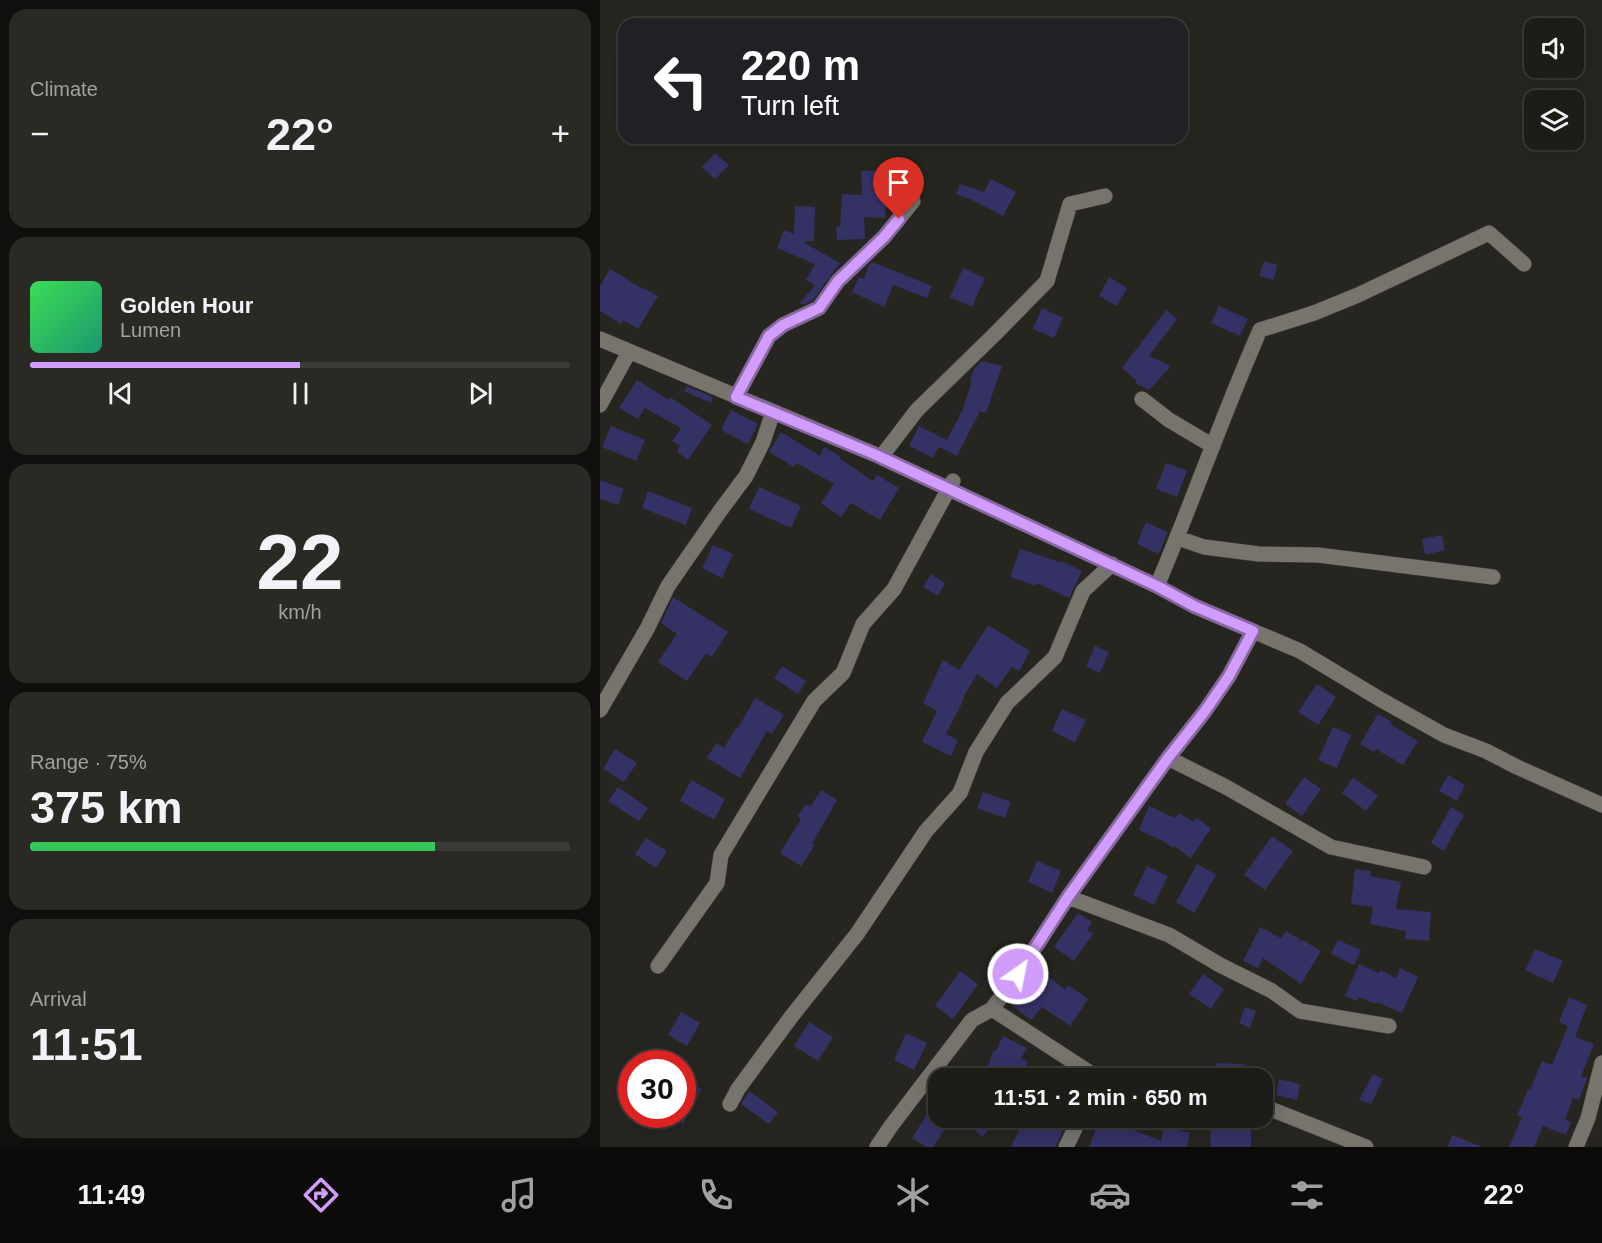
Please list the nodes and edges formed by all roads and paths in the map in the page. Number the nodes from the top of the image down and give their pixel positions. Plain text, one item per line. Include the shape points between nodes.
1 (1105, 196) dead end
2 (913, 201) dead end
3 (1524, 264) dead end
4 (600, 339) edge
5 (629, 352) junction
6 (736, 397) junction
7 (1142, 399) dead end
8 (600, 405) edge
9 (773, 412) junction
10 (1212, 446) junction
11 (881, 457) junction
12 (951, 485) junction
13 (1178, 538) junction
14 (1112, 564) junction
15 (1493, 577) dead end
16 (1157, 586) junction
17 (1253, 631) junction
18 (600, 710) edge
19 (1168, 758) junction
20 (1602, 804) edge
21 (1424, 867) dead end
22 (1068, 897) junction
23 (658, 966) dead end
24 (992, 1009) junction
25 (1389, 1026) dead end
26 (1602, 1063) edge
27 (1083, 1068) edge
28 (730, 1104) dead end
29 (1273, 1110) edge
30 (1075, 1128) edge
31 (877, 1147) edge
32 (1066, 1147) edge
33 (1366, 1147) edge
34 (1576, 1147) edge

1 - 11 street via 1070,204 1047,280 918,410
2 - 6 street via 884,237 838,281 819,308 769,336
3 - 10 street via 1489,233 1325,309 1260,330
4 - 5 street
5 - 6 street
5 - 8 street
6 - 9 street
7 - 10 street
9 - 11 street
9 - 18 street via 746,476 668,586
10 - 13 street
11 - 12 street
12 - 14 street
12 - 23 street via 894,589 863,624 843,673 814,701 721,855 717,883
13 - 15 street via 1204,547 1259,554 1318,555
13 - 16 street
14 - 16 street
14 - 28 street via 1083,591 1055,657 1008,703 976,752 960,793 926,831 857,934
16 - 17 street
17 - 19 street via 1229,676
17 - 20 street via 1300,651 1444,735
19 - 21 street via 1331,847
19 - 22 street
22 - 24 street
22 - 25 street via 1169,935 1272,991 1300,1011
24 - 27 street
24 - 31 street via 972,1020
26 - 34 street
29 - 33 street
30 - 32 street

